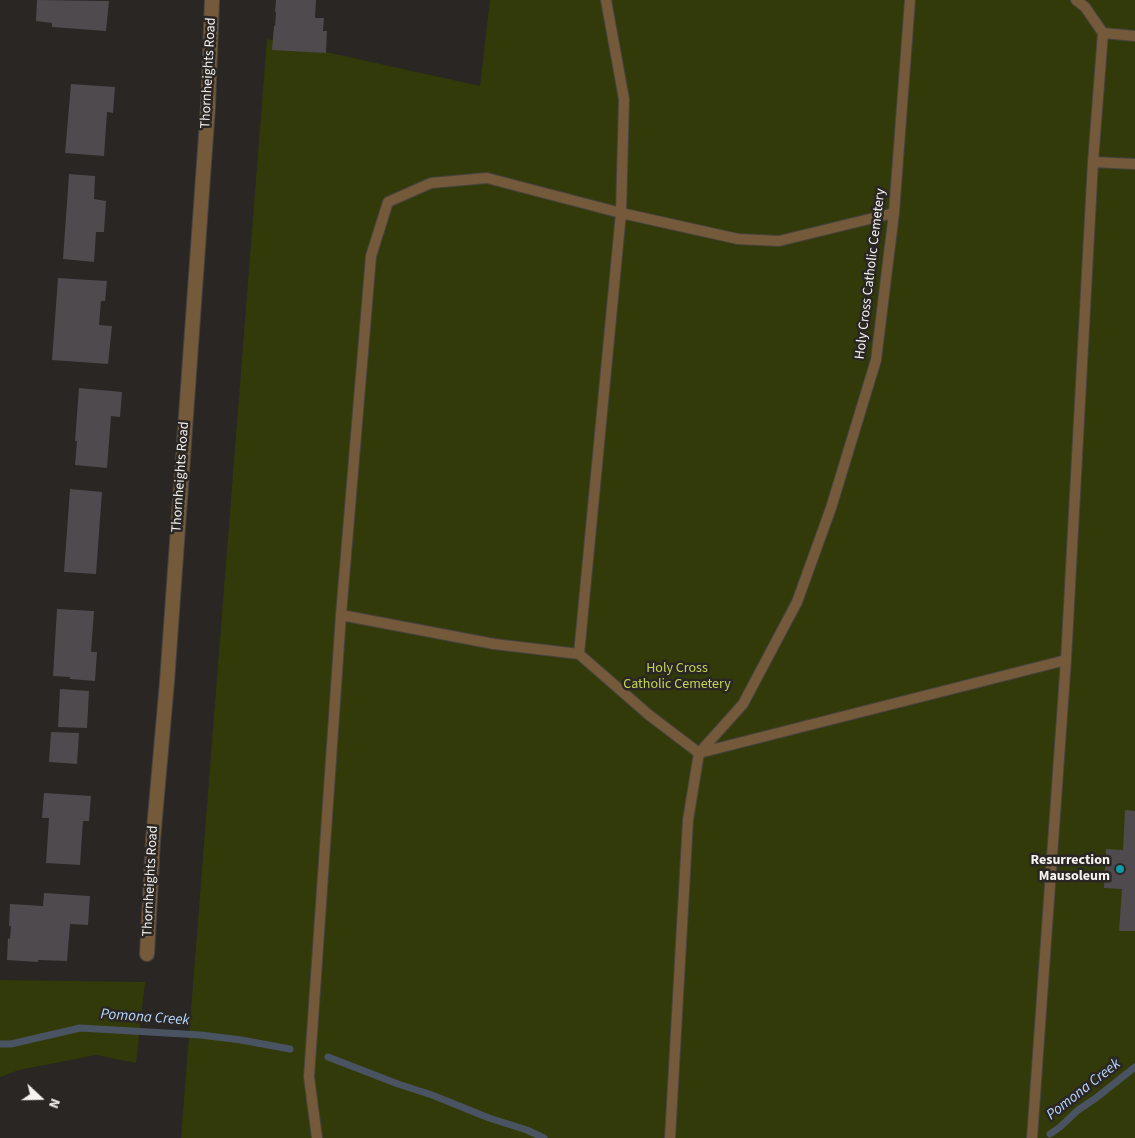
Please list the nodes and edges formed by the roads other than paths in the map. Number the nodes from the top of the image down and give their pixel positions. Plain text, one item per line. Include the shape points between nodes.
1 (212, 0) edge
2 (606, 0) edge
3 (910, 0) edge
4 (1076, 0) edge
5 (1104, 33) junction
6 (1135, 36) edge
7 (1094, 162) junction
8 (1135, 164) edge
9 (621, 213) junction
10 (894, 213) junction
11 (341, 616) junction
12 (579, 654) junction
13 (1066, 660) junction
14 (700, 753) junction
15 (147, 954) dead end
16 (317, 1138) edge
17 (670, 1138) edge
18 (1032, 1138) edge

1 - 15 street, Thornheights Road via 208,107
2 - 9 lane via 624,99
3 - 10 lane, Holy Cross Catholic Cemetery
4 - 5 lane
5 - 6 lane
5 - 7 lane
7 - 8 lane
7 - 13 lane
9 - 10 lane via 738,239 779,241
9 - 11 lane via 487,178 430,183 388,202 371,256
9 - 12 lane
10 - 14 lane, Holy Cross Catholic Cemetery via 876,360 831,508 798,602 743,704
11 - 12 lane via 494,644
11 - 16 lane via 309,1077
12 - 14 lane via 649,715
13 - 14 lane
13 - 18 lane
14 - 17 lane via 688,820

